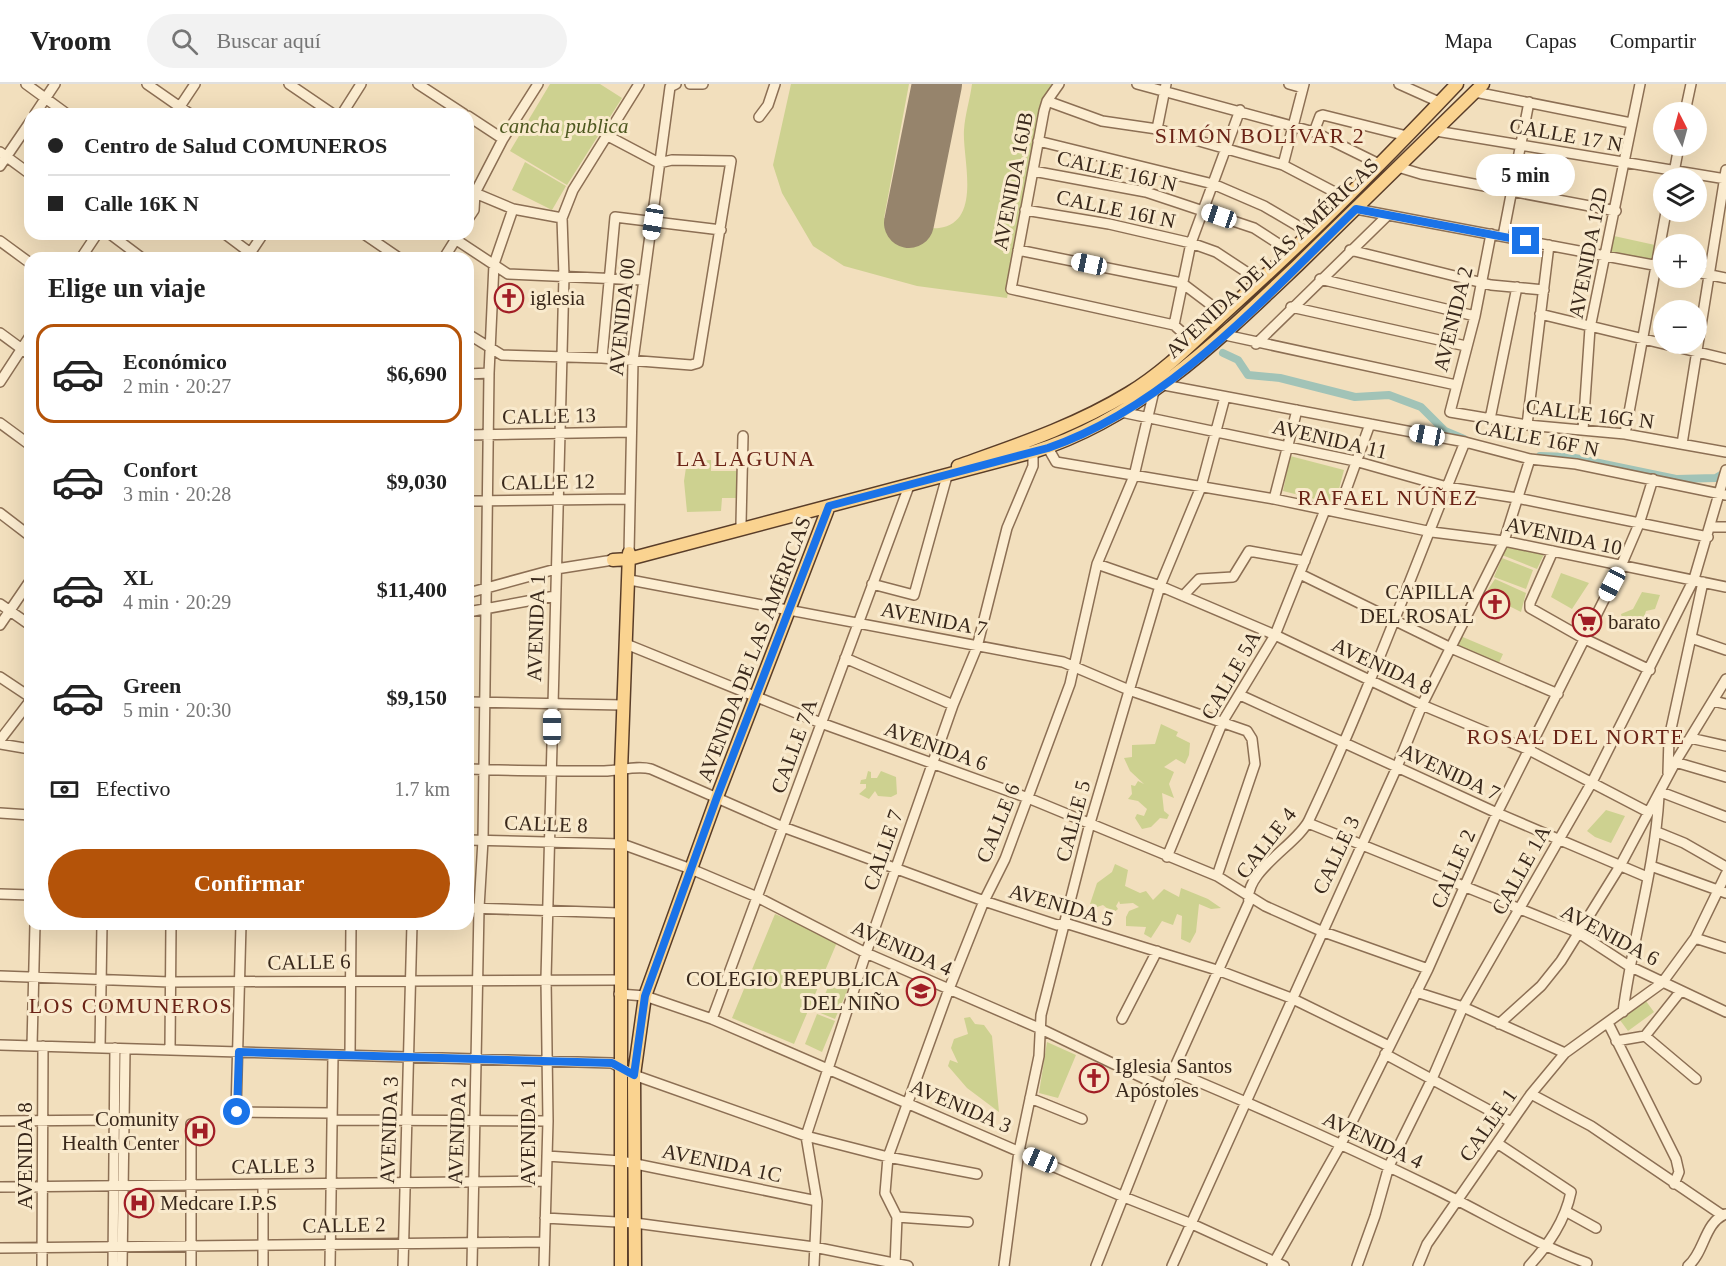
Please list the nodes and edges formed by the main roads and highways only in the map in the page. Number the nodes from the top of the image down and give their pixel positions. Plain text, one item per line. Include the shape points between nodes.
1 (1456, 84) edge
2 (1477, 87) edge
3 (1214, 324) junction
4 (1225, 335) junction
5 (1197, 340) junction
6 (1211, 347) junction
7 (829, 506) junction
8 (629, 556) junction
9 (613, 560) road end
10 (621, 1266) edge
11 (635, 1266) edge

1 - 3 main road, AVENIDA DE LAS AMÉRICAS via 1346,198
2 - 4 main road, AVENIDA DE LAS AMÉRICAS
3 - 4 main road via 1217,332
3 - 5 main road, AVENIDA DE LAS AMÉRICAS
4 - 6 main road, AVENIDA DE LAS AMÉRICAS
5 - 6 main road via 1208,340
5 - 8 main road, AVENIDA DE LAS AMÉRICAS via 1129,393 1060,430 947,470
6 - 7 main road, AVENIDA DE LAS AMÉRICAS via 1159,388 1067,441
7 - 8 main road
7 - 11 main road, AVENIDA DE LAS AMÉRICAS via 645,996 634,1075
8 - 9 main road, AVENIDA DE LAS AMÉRICAS
8 - 10 main road via 621,771

